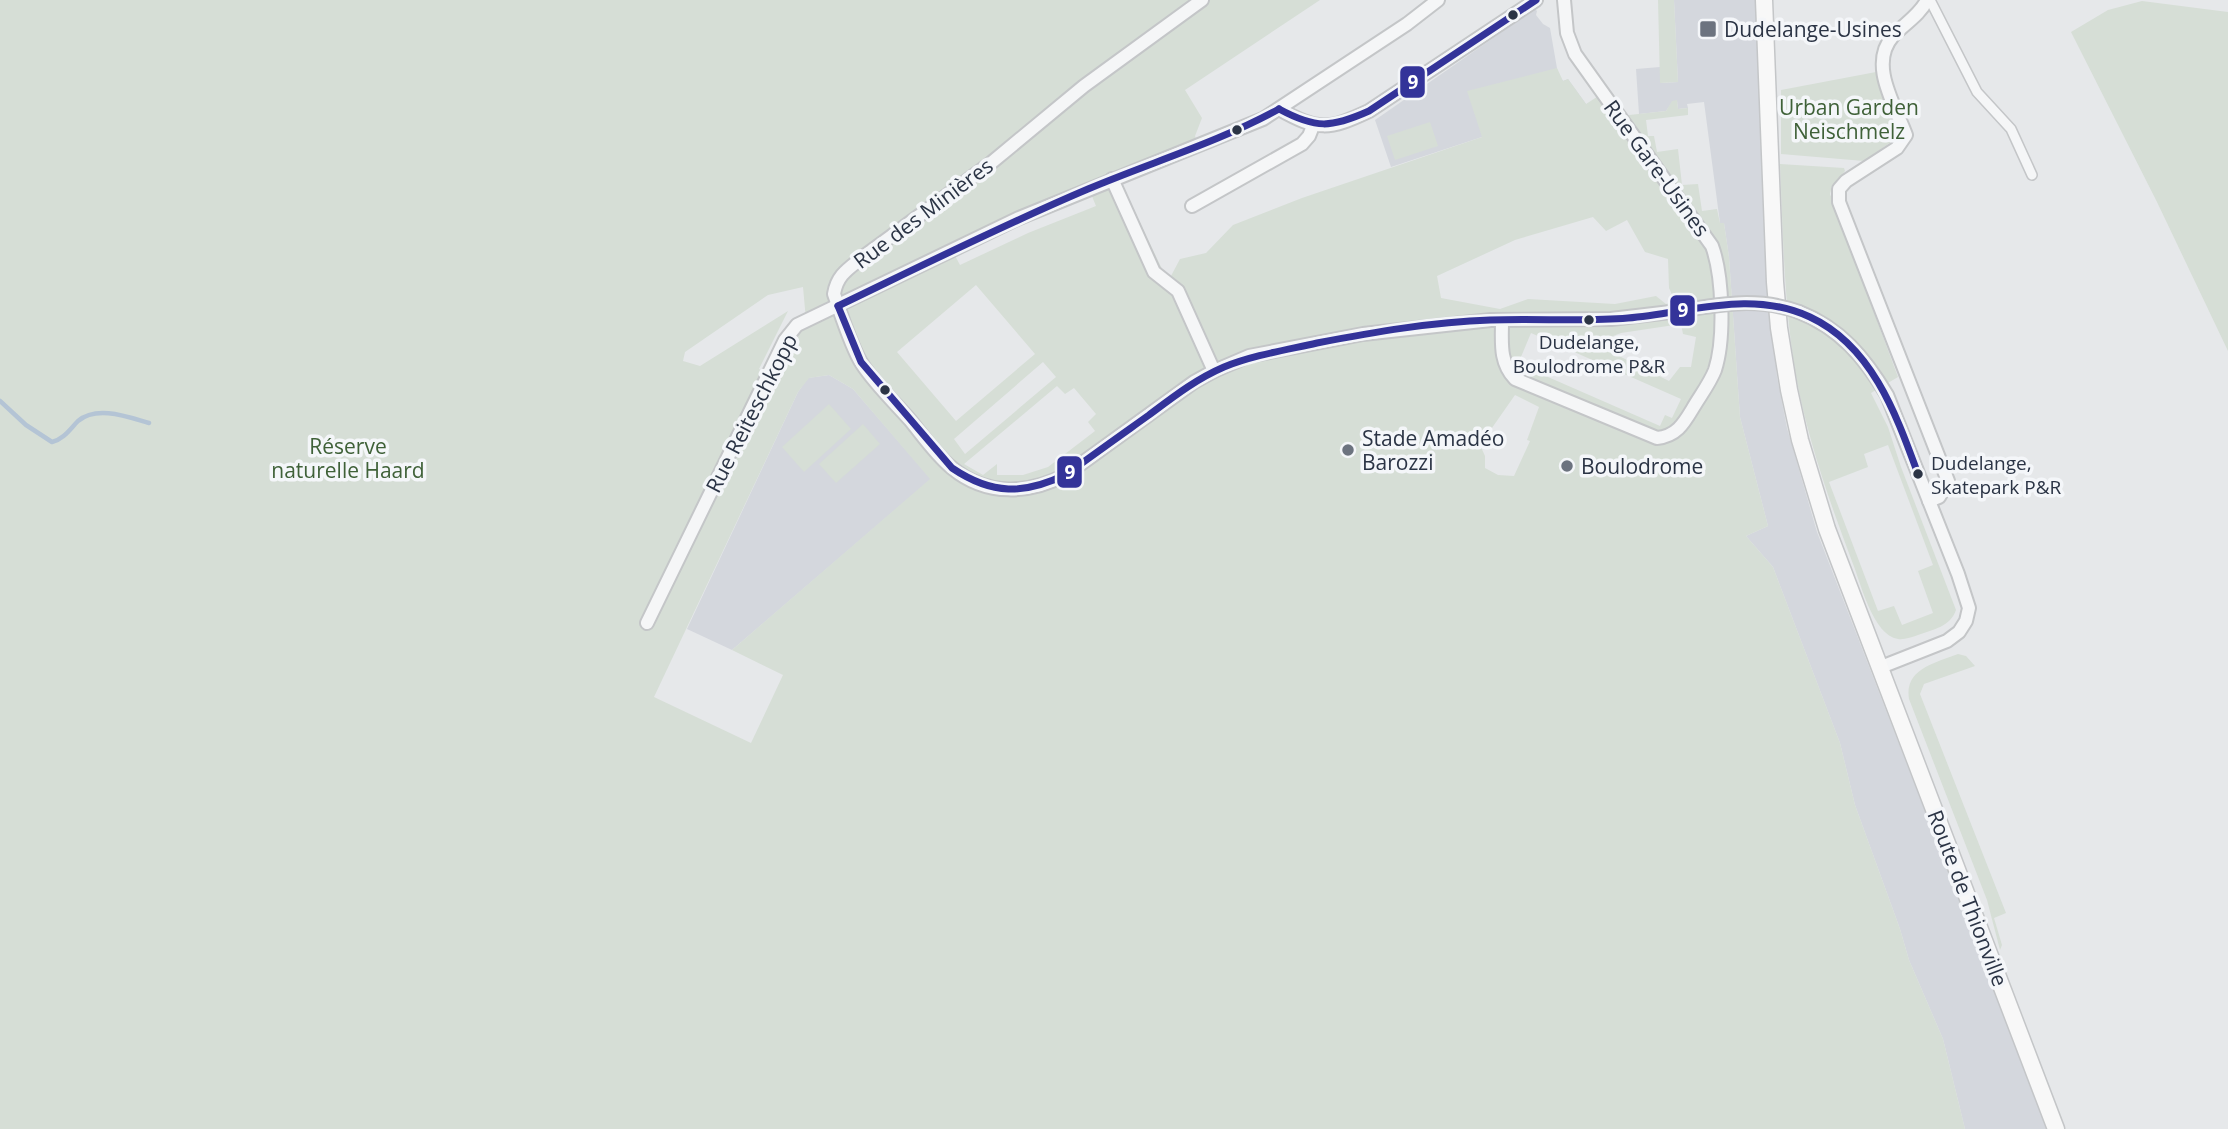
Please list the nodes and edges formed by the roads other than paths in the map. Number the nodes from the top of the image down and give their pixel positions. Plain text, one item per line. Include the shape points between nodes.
1 (1202, 0) edge
2 (1438, 0) edge
3 (1536, 0) edge
4 (1564, 0) edge
5 (1764, 0) edge
6 (1929, 0) edge
7 (1279, 109) junction
8 (1312, 126) junction
9 (2032, 175) dead end
10 (1112, 179) junction
11 (1192, 205) dead end
12 (838, 306) junction
13 (1502, 321) junction
14 (1214, 371) junction
15 (1929, 500) junction
16 (647, 622) dead end
17 (1881, 667) junction
18 (2056, 1129) edge

1 - 12 street, Rue des Minières via 844,273 836,282
2 - 7 street, Rue des Minières
3 - 8 street via 1369,111 1333,125
4 - 13 street, Rue Gare-Usines via 1567,33 1575,54 1713,246 1720,293 1718,357 1714,373 1681,426 1657,438 1514,379 1503,360
5 - 17 main road, Route de Thionville via 1775,282 1788,390 1819,505
6 - 9 street via 1978,92 2011,129
6 - 15 street via 1892,37 1882,60 1882,73 1906,135 1897,148 1839,189 1839,202 1948,481 1939,497
7 - 8 street
7 - 10 street, Rue des Minières via 1248,127
8 - 11 street via 1302,144
10 - 12 street, Rue des Minières via 1019,218
10 - 14 street via 1154,272 1178,291
12 - 14 street via 861,362 952,468 988,487 1029,489 1067,474
12 - 16 street, Rue Reiteschkopp via 797,325 785,340
13 - 14 street via 1363,334 1249,356
13 - 15 street, bridge via 1611,319 1730,302 1759,302 1799,312 1835,331 1877,379
15 - 17 street via 1966,596 1966,621 1947,640
17 - 18 main road, Route de Thionville

